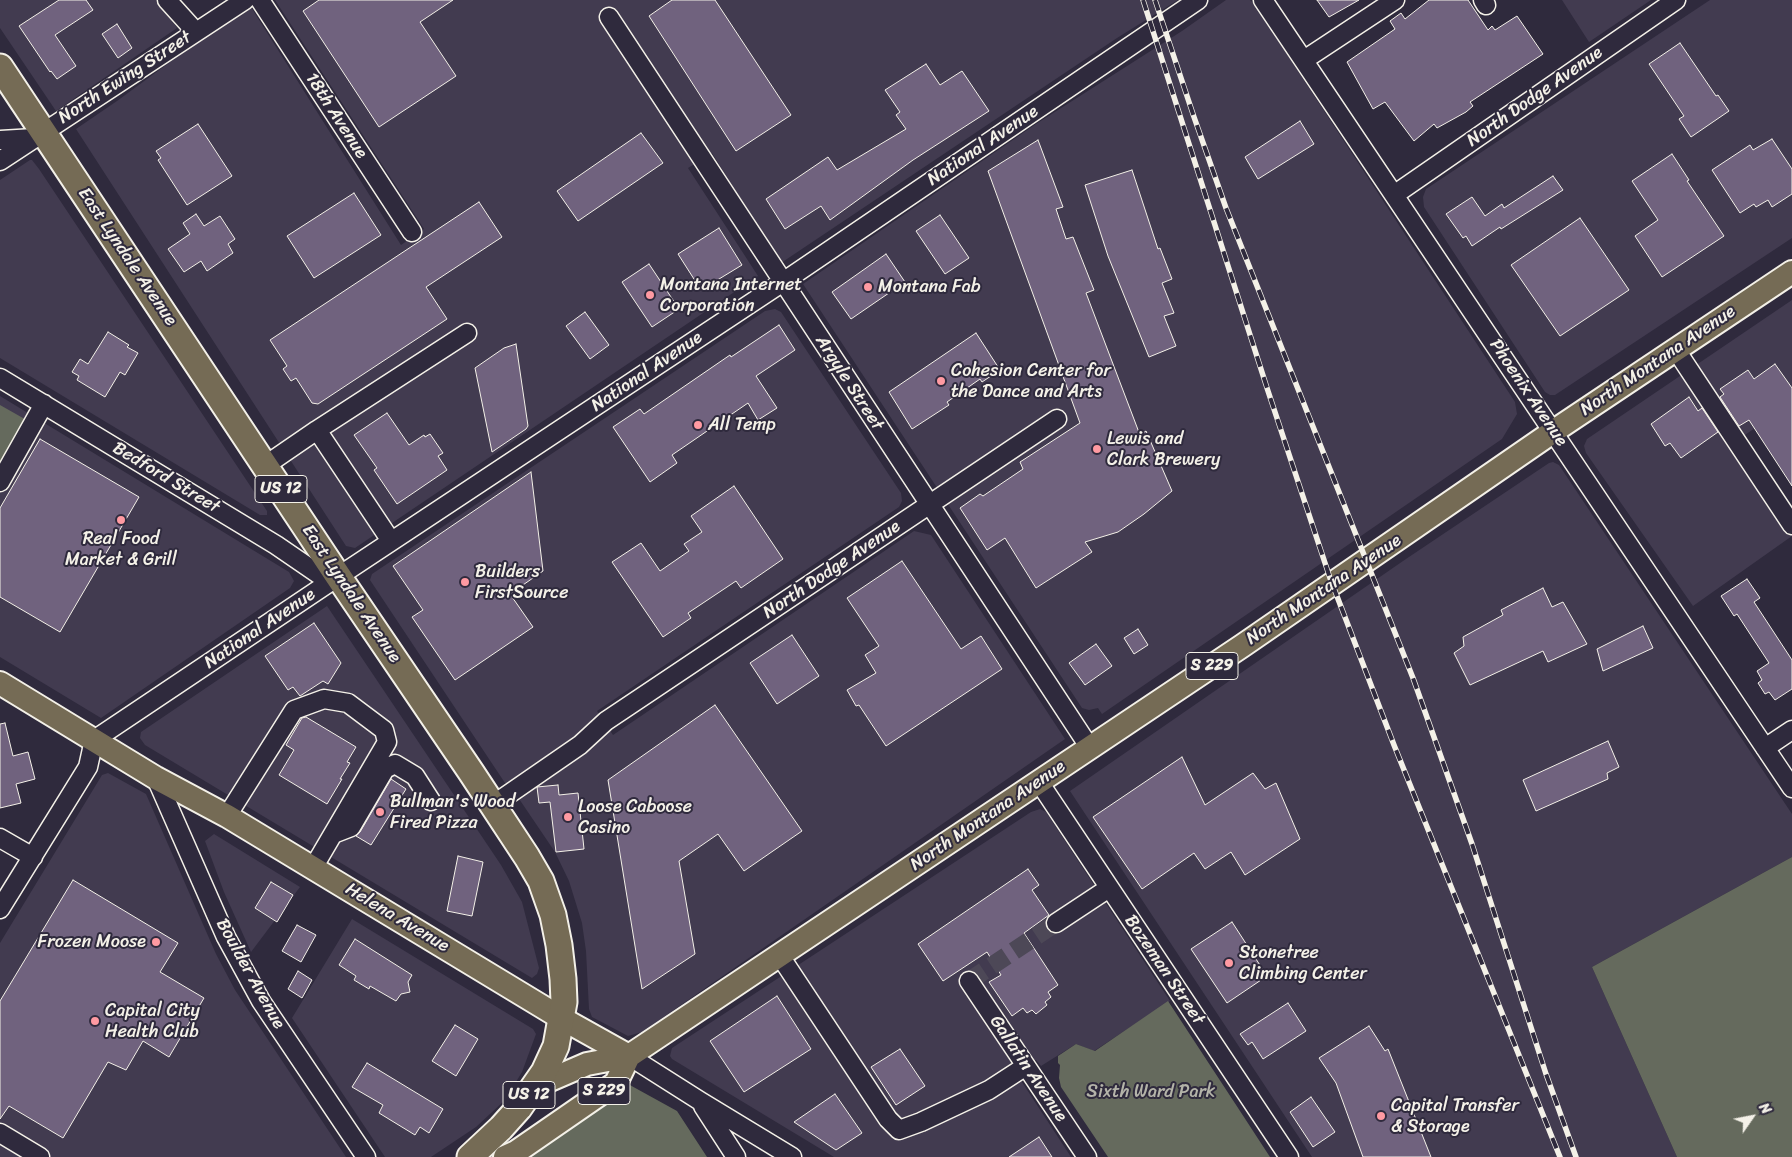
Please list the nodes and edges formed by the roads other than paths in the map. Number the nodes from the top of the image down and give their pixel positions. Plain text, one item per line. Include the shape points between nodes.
1 (167, 0) edge
2 (244, 0) edge
3 (260, 0) edge
4 (1198, 0) edge
5 (1263, 0) edge
6 (1395, 0) edge
7 (1676, 0) edge
8 (609, 18) dead end
9 (196, 32) junction
10 (1304, 60) junction
11 (0, 67) edge
12 (39, 135) junction
13 (0, 140) edge
14 (0, 161) edge
15 (1394, 195) junction
16 (412, 232) dead end
17 (1792, 272) edge
18 (783, 282) junction
19 (467, 333) dead end
20 (1676, 350) junction
21 (0, 378) edge
22 (44, 404) junction
23 (1057, 419) dead end
24 (317, 430) junction
25 (1554, 431) junction
26 (266, 465) junction
27 (0, 482) edge
28 (930, 505) junction
29 (1792, 525) edge
30 (391, 541) junction
31 (334, 579) junction
32 (0, 683) edge
33 (1792, 730) edge
34 (94, 740) junction
35 (1090, 748) junction
36 (1765, 748) junction
37 (156, 778) junction
38 (1039, 782) junction
39 (1792, 788) edge
40 (431, 801) dead end
41 (493, 805) junction
42 (227, 816) junction
43 (333, 834) junction
44 (0, 838) edge
45 (33, 857) junction
46 (313, 868) junction
47 (1109, 888) junction
48 (0, 909) edge
49 (1056, 923) tunnel mouth
50 (780, 956) junction
51 (969, 981) dead end
52 (561, 1018) junction
53 (629, 1056) junction
54 (1026, 1066) junction
55 (536, 1086) junction
56 (700, 1102) junction
57 (0, 1133) edge
58 (40, 1157) edge
59 (366, 1157) edge
60 (470, 1157) edge
61 (505, 1157) edge
62 (736, 1157) edge
63 (792, 1157) edge
64 (1087, 1157) edge
65 (1289, 1157) edge

1 - 9 street
2 - 9 street, North Ewing Street
3 - 16 street, 18th Avenue
4 - 18 street, National Avenue
5 - 10 street, Phoenix Avenue
6 - 10 street
7 - 15 street, North Dodge Avenue
8 - 18 street, Argyle Street
9 - 12 street, North Ewing Street
10 - 15 street, Phoenix Avenue
11 - 12 highway, East Lyndale Avenue / US 12
12 - 13 street, North Ewing Street
12 - 14 street
12 - 26 highway, East Lyndale Avenue / US 12
15 - 25 street, Phoenix Avenue
17 - 20 main road, North Montana Avenue / S 229
18 - 28 street, Argyle Street
18 - 30 street, National Avenue
19 - 24 street
20 - 25 main road, North Montana Avenue / S 229
20 - 29 street
21 - 22 street, Bedford Street
22 - 27 street
22 - 31 street, Bedford Street
23 - 28 street, North Dodge Avenue
24 - 26 street
24 - 30 street
25 - 35 main road, North Montana Avenue / S 229
25 - 36 street, Phoenix Avenue
26 - 31 highway, East Lyndale Avenue / US 12
28 - 35 street, Argyle Street
28 - 41 street, North Dodge Avenue via 606,720 580,745
30 - 31 street, National Avenue
31 - 34 street, National Avenue
31 - 41 highway, East Lyndale Avenue / US 12
32 - 34 main road, Helena Avenue
33 - 36 street
34 - 37 main road, Helena Avenue
34 - 45 street via 88,767
35 - 38 main road, North Montana Avenue / S 229
36 - 39 street, Phoenix Avenue
37 - 42 main road, Helena Avenue
37 - 59 street, Boulder Avenue via 226,937 261,1001
38 - 47 street, Bozeman Street
38 - 50 main road, North Montana Avenue / S 229
40 - 43 street via 415,776 395,764 385,769 351,827
41 - 52 highway, East Lyndale Avenue / US 12 via 538,874 549,900 563,979
42 - 43 street via 294,710 324,699 332,700 348,703 384,730 387,742
42 - 46 main road, Helena Avenue
43 - 46 street
44 - 45 street
45 - 48 street
46 - 52 main road, Helena Avenue
47 - 49 street
47 - 65 street, Bozeman Street
50 - 53 main road, North Montana Avenue / S 229
50 - 54 street via 888,1120 899,1130 989,1090
51 - 54 street, Gallatin Avenue
52 - 53 main road, Helena Avenue
52 - 55 highway, North Montana Avenue / US 12 via 556,1046
53 - 55 main road, North Montana Avenue via 586,1064
53 - 56 street, Helena Avenue
53 - 61 main road, S 229 via 616,1083
54 - 64 street, Gallatin Avenue
55 - 60 highway, North Montana Avenue / US 12 via 501,1128
56 - 62 street
56 - 63 street, Helena Avenue
57 - 58 street

